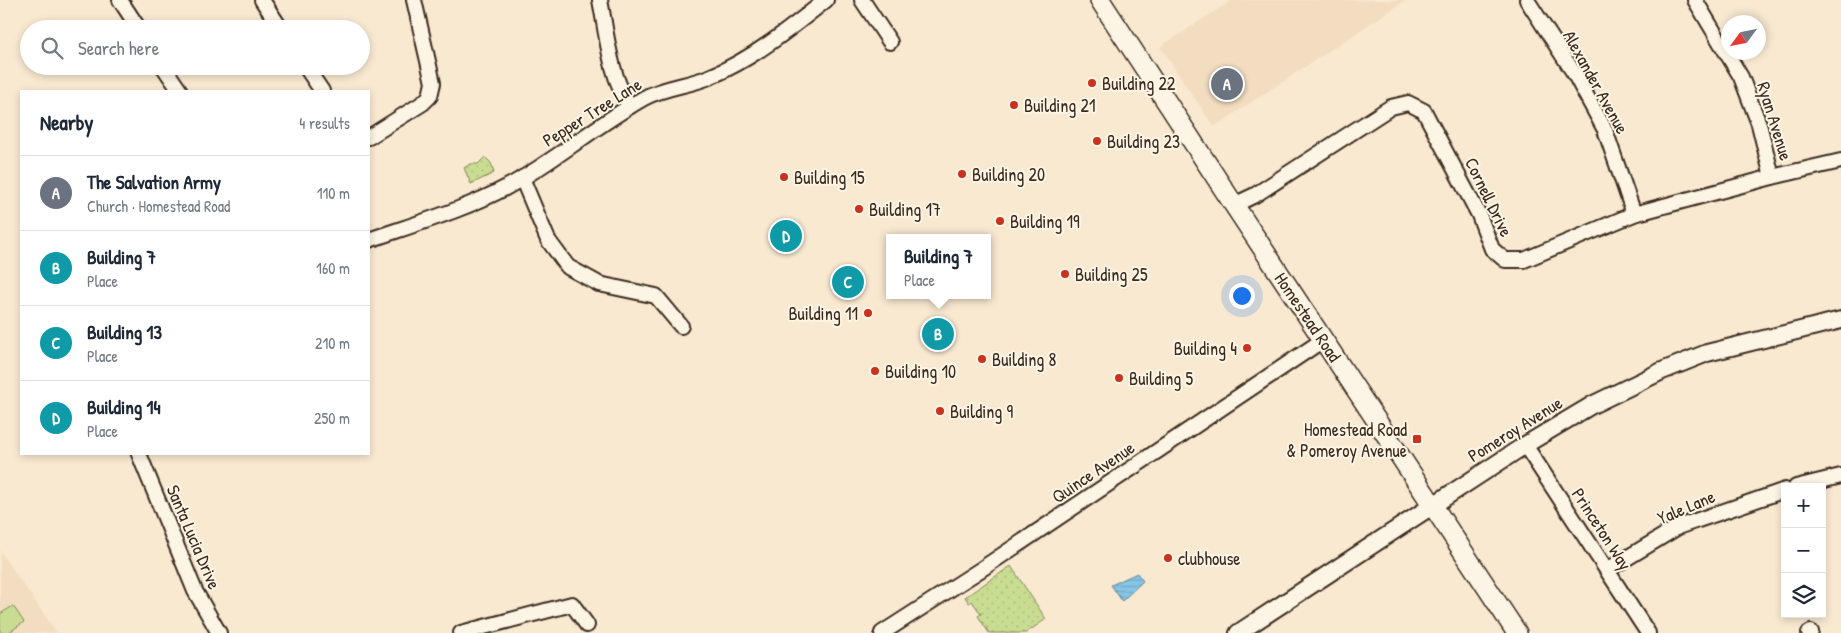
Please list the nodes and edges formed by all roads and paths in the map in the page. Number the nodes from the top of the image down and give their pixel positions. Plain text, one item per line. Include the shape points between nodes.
1 (120, 0) edge
2 (262, 0) edge
3 (414, 0) edge
4 (600, 0) edge
5 (826, 0) edge
6 (862, 0) edge
7 (1526, 0) edge
8 (1695, 0) edge
9 (1104, 1) edge
10 (133, 20) edge
11 (275, 20) edge
12 (890, 42) dead end
13 (169, 75) edge
14 (311, 75) edge
15 (179, 90) edge
16 (321, 90) edge
17 (630, 106) junction
18 (370, 136) edge
19 (1841, 161) edge
20 (1772, 177) junction
21 (522, 178) junction
22 (1234, 205) junction
23 (1634, 214) junction
24 (370, 240) edge
25 (1841, 320) edge
26 (681, 326) dead end
27 (1323, 340) junction
28 (1525, 445) junction
29 (138, 455) edge
30 (1841, 476) edge
31 (1812, 483) edge
32 (1781, 491) edge
33 (1432, 505) junction
34 (1607, 570) junction
35 (587, 625) dead end
36 (219, 633) edge
37 (461, 633) edge
38 (882, 633) edge
39 (1238, 633) edge
40 (1517, 633) edge
41 (1648, 633) edge

1 - 10 street
2 - 11 street
3 - 18 street via 433,83 430,96
4 - 17 street via 614,71
5 - 17 street, Pepper Tree Lane via 756,52 722,72 647,96
6 - 12 street
7 - 23 street, Alexander Avenue via 1574,73 1606,130
8 - 20 street, Ryan Avenue via 1741,77 1759,124
9 - 22 main road, Homestead Road
13 - 15 street
14 - 16 street
17 - 21 street, Pepper Tree Lane
19 - 20 street, Cornell Drive
20 - 23 street, Cornell Drive
21 - 24 street, Pepper Tree Lane via 476,202
21 - 26 street via 548,240 568,267 599,284 656,296
22 - 23 street, Cornell Drive via 1255,195 1390,106 1408,103 1424,111 1479,215 1492,250 1505,260 1524,260
22 - 27 main road, Homestead Road
25 - 28 street, Pomeroy Avenue via 1707,353 1592,405
27 - 33 main road, Homestead Road
27 - 38 street, Quince Avenue
28 - 33 street, Pomeroy Avenue
28 - 34 street, Princeton Way
29 - 36 street, Santa Lucia Drive via 195,591
30 - 31 street
32 - 34 street, Yale Lane via 1678,527
33 - 39 street, Pomeroy Avenue
33 - 40 main road, Homestead Road
34 - 41 street, Princeton Way
35 - 37 street via 572,604

